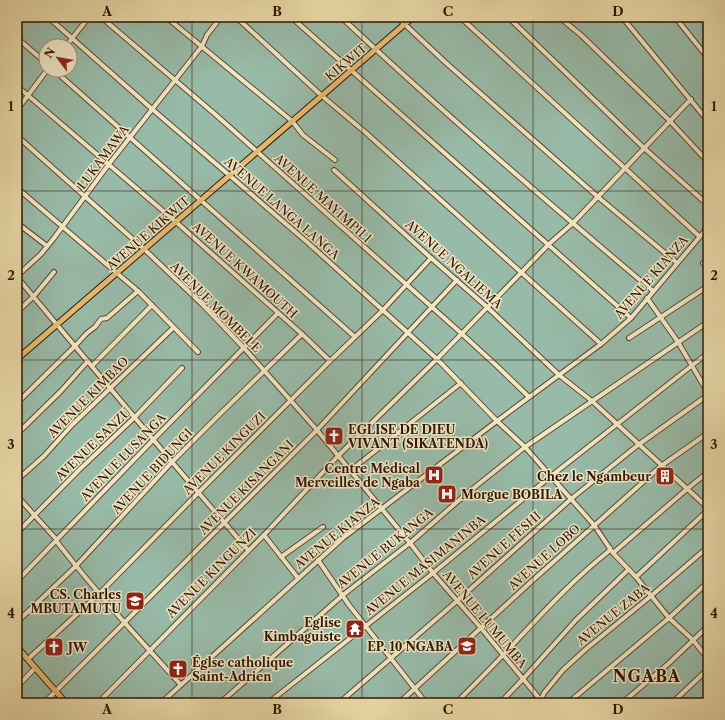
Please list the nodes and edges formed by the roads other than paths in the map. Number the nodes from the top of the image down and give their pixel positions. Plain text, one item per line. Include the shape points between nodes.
1 (48, 17) edge
2 (89, 17) edge
3 (101, 17) edge
4 (166, 17) edge
5 (221, 17) edge
6 (236, 17) edge
7 (291, 17) edge
8 (341, 17) edge
9 (397, 17) edge
10 (413, 17) edge
11 (460, 17) edge
12 (508, 17) edge
13 (560, 17) edge
14 (622, 17) edge
15 (674, 17) edge
16 (405, 25) junction
17 (17, 38) edge
18 (72, 38) joint
19 (78, 43) edge
20 (202, 46) junction
21 (376, 50) junction
22 (38, 56) edge
23 (708, 58) edge
24 (351, 71) junction
25 (41, 78) edge
26 (63, 78) edge
27 (175, 81) junction
28 (17, 86) edge
29 (28, 96) junction
30 (322, 96) junction
31 (691, 99) junction
32 (152, 109) junction
33 (17, 110) edge
34 (292, 121) junction
35 (669, 121) junction
36 (708, 121) edge
37 (17, 136) edge
38 (130, 138) junction
39 (644, 148) junction
40 (256, 152) junction
41 (335, 160) dead end
42 (708, 162) edge
43 (108, 164) junction
44 (626, 168) junction
45 (334, 170) dead end
46 (229, 176) junction
47 (17, 188) edge
48 (86, 196) junction
49 (598, 197) junction
50 (201, 200) junction
51 (708, 205) edge
52 (176, 222) junction
53 (17, 223) edge
54 (573, 224) junction
55 (63, 226) junction
56 (708, 227) edge
57 (699, 236) junction
58 (549, 244) junction
59 (47, 246) junction
60 (144, 249) junction
61 (431, 258) junction
62 (708, 259) edge
63 (677, 263) junction
64 (703, 263) dead end
65 (54, 272) dead end
66 (521, 272) junction
67 (117, 273) junction
68 (17, 276) edge
69 (457, 280) junction
70 (407, 286) junction
71 (708, 286) edge
72 (653, 290) junction
73 (138, 291) junction
74 (34, 296) junction
75 (647, 298) junction
76 (152, 306) junction
77 (487, 307) junction
78 (432, 308) junction
79 (383, 310) junction
80 (17, 312) edge
81 (278, 313) junction
82 (660, 317) junction
83 (631, 318) junction
84 (708, 322) edge
85 (57, 324) junction
86 (173, 328) junction
87 (408, 333) junction
88 (461, 333) junction
89 (302, 334) junction
90 (355, 337) junction
91 (629, 338) dead end
92 (678, 342) junction
93 (601, 344) junction
94 (75, 346) junction
95 (244, 348) junction
96 (198, 352) dead end
97 (708, 353) edge
98 (17, 358) edge
99 (437, 359) junction
100 (88, 361) junction
101 (330, 361) junction
102 (692, 365) junction
103 (92, 366) junction
104 (182, 368) dead end
105 (264, 370) junction
106 (559, 375) junction
107 (461, 383) junction
108 (111, 389) junction
109 (708, 394) edge
110 (529, 397) junction
111 (291, 401) junction
112 (592, 401) junction
113 (17, 402) edge
114 (135, 417) junction
115 (497, 421) junction
116 (616, 424) junction
117 (317, 430) junction
118 (708, 433) edge
119 (17, 434) edge
120 (154, 439) junction
121 (638, 445) junction
122 (525, 447) junction
123 (338, 456) junction
124 (172, 462) junction
125 (661, 466) junction
126 (351, 470) junction
127 (708, 472) edge
128 (551, 476) junction
129 (17, 480) edge
130 (687, 488) junction
131 (198, 493) junction
132 (17, 496) edge
133 (571, 499) junction
134 (708, 509) edge
135 (382, 510) junction
136 (34, 516) junction
137 (224, 523) junction
138 (594, 525) junction
139 (323, 527) dead end
140 (17, 533) edge
141 (264, 535) junction
142 (57, 540) junction
143 (410, 543) junction
144 (708, 547) edge
145 (610, 548) junction
146 (248, 550) junction
147 (613, 553) junction
148 (281, 557) junction
149 (318, 560) junction
150 (76, 566) junction
151 (628, 570) junction
152 (433, 573) junction
153 (636, 577) junction
154 (298, 578) junction
155 (17, 581) edge
156 (708, 582) edge
157 (99, 594) junction
158 (343, 595) junction
159 (651, 596) junction
160 (457, 601) junction
161 (669, 618) junction
162 (17, 622) edge
163 (124, 622) junction
164 (365, 626) junction
165 (708, 626) edge
166 (481, 628) junction
167 (693, 640) junction
168 (17, 647) edge
169 (149, 650) junction
170 (504, 655) junction
171 (390, 657) junction
172 (28, 659) junction
173 (708, 659) edge
174 (36, 668) junction
175 (708, 669) edge
176 (523, 679) junction
177 (181, 685) junction
178 (17, 687) edge
179 (415, 688) junction
180 (55, 691) junction
181 (541, 702) edge
182 (44, 703) edge
183 (66, 703) edge
184 (98, 703) edge
185 (162, 703) edge
186 (220, 703) edge
187 (268, 703) edge
188 (339, 703) edge
189 (399, 703) edge
190 (426, 703) edge
191 (456, 703) edge
192 (500, 703) edge
193 (568, 703) edge
194 (622, 703) edge
195 (672, 703) edge

1 - 18 street, AVENUE LANGA LANGA
2 - 18 street
3 - 27 street, AVENUE MAYIMPILI
4 - 20 street
5 - 20 street, LUKAMAWA
6 - 30 street
7 - 24 street
8 - 21 street
9 - 16 street
10 - 16 main road, KIKWIT
11 - 44 street
12 - 39 street
13 - 35 street
14 - 31 street
15 - 23 street
16 - 21 main road, KIKWIT
16 - 49 street
17 - 22 street
19 - 32 street, AVENUE LANGA LANGA
20 - 27 street, LUKAMAWA
20 - 34 street
21 - 24 main road, KIKWIT
21 - 54 street
24 - 30 main road, KIKWIT
24 - 58 street
25 - 29 street
26 - 38 street
27 - 32 street, LUKAMAWA
27 - 40 street, AVENUE MAYIMPILI
28 - 29 street, AVENUE KWAMOUTH
29 - 33 street
29 - 43 street, AVENUE KWAMOUTH
30 - 34 main road, KIKWIT
30 - 66 street via 366,132
31 - 35 street, AVENUE KINGUNZI
31 - 36 street
32 - 38 street, LUKAMAWA
32 - 46 street, AVENUE LANGA LANGA
34 - 40 main road, AVENUE KIKWIT
34 - 41 street via 304,135
35 - 39 street, AVENUE KINGUNZI
35 - 42 street
37 - 48 street, AVENUE MOMBELE
38 - 43 street, LUKAMAWA
38 - 50 street
39 - 44 street, AVENUE KINGUNZI
39 - 51 street
40 - 46 main road, AVENUE KIKWIT
40 - 70 street, AVENUE MAYIMPILI
43 - 48 street, LUKAMAWA
43 - 52 street, AVENUE KWAMOUTH
44 - 49 street, AVENUE KINGUNZI
44 - 57 street
45 - 61 street, AVENUE NGALIEMA
46 - 50 main road, AVENUE KIKWIT
46 - 79 street, AVENUE LANGA LANGA
47 - 55 street
48 - 55 street, LUKAMAWA
48 - 60 street, AVENUE MOMBELE
49 - 54 street, AVENUE KINGUNZI
49 - 63 street
50 - 52 main road, AVENUE KIKWIT
50 - 90 street
52 - 60 main road, AVENUE KIKWIT
52 - 81 street, AVENUE KWAMOUTH
53 - 59 street
54 - 58 street, AVENUE KINGUNZI
54 - 72 street
55 - 59 street, LUKAMAWA
55 - 67 street
56 - 57 street, AVENUE KIANZA
57 - 63 street, AVENUE KIANZA
58 - 66 street, AVENUE KINGUNZI
58 - 83 street
59 - 68 street, LUKAMAWA
60 - 67 main road, AVENUE KIKWIT
60 - 95 street, AVENUE MOMBELE
61 - 69 street, AVENUE NGALIEMA
61 - 70 street, AVENUE KINGUZI
62 - 64 street
63 - 72 street, AVENUE KIANZA
65 - 74 street
66 - 77 street, AVENUE KINGUNZI
66 - 93 street
67 - 73 street
67 - 85 main road, AVENUE KIKWIT
68 - 74 street
69 - 77 street, AVENUE NGALIEMA
69 - 78 street, AVENUE KISANGANI
70 - 78 street, AVENUE MAYIMPILI
70 - 79 street, AVENUE KINGUZI
71 - 82 street
72 - 75 street, AVENUE KIANZA
73 - 76 street
73 - 94 street via 107,318 101,319
74 - 80 street
74 - 85 street
75 - 82 street
75 - 83 street, AVENUE KIANZA
76 - 86 street
76 - 103 street
77 - 88 street, AVENUE KINGUNZI
77 - 106 street, AVENUE NGALIEMA
78 - 87 street, AVENUE KISANGANI
78 - 88 street, AVENUE MAYIMPILI
79 - 87 street, AVENUE LANGA LANGA
79 - 90 street, AVENUE KINGUZI
81 - 89 street, AVENUE KWAMOUTH
81 - 95 street, AVENUE LUSANGA
82 - 91 street
82 - 92 street
83 - 93 street, AVENUE KIANZA
84 - 92 street, AVENUE BUKANGA
85 - 94 street
85 - 98 main road, AVENUE KIKWIT
86 - 96 street
86 - 108 street, AVENUE KIMBAO
87 - 99 street, AVENUE LANGA LANGA
87 - 117 street, AVENUE KISANGANI
88 - 99 street, AVENUE KINGUNZI
88 - 110 street, AVENUE MAYIMPILI
89 - 101 street, AVENUE KWAMOUTH
89 - 105 street, AVENUE BIDUNGI
90 - 101 street, AVENUE KINGUZI
92 - 102 street
92 - 112 street, AVENUE BUKANGA
93 - 106 street, AVENUE KIANZA
94 - 100 street
94 - 113 street
95 - 105 street, AVENUE MOMBELE
95 - 120 street, AVENUE LUSANGA
97 - 102 street, AVENUE MASIMANINBA
99 - 107 street, AVENUE LANGA LANGA
99 - 123 street, AVENUE KINGUNZI
100 - 103 street
100 - 119 street
101 - 111 street, AVENUE KINGUZI
102 - 109 street
102 - 116 street, AVENUE MASIMANINBA
103 - 108 street
104 - 114 street, AVENUE SANZU
105 - 111 street, AVENUE MOMBELE
105 - 124 street, AVENUE BIDUNGI
106 - 110 street, AVENUE KIANZA
106 - 112 street, AVENUE NGALIEMA
107 - 115 street, AVENUE LANGA LANGA
107 - 126 street
108 - 114 street
108 - 129 street, AVENUE KIMBAO
109 - 121 street, AVENUE FESHI
110 - 115 street, AVENUE KIANZA
111 - 117 street, AVENUE MOMBELE
111 - 131 street, AVENUE KINGUZI
112 - 116 street, AVENUE NGALIEMA
112 - 122 street, AVENUE BUKANGA
114 - 120 street
114 - 136 street, AVENUE SANZU
115 - 122 street, AVENUE LANGA LANGA
115 - 135 street, AVENUE KIANZA
116 - 121 street, AVENUE NGALIEMA
116 - 128 street, AVENUE MASIMANINBA
117 - 123 street, AVENUE MOMBELE
117 - 137 street, AVENUE KISANGANI
118 - 125 street, AVENUE LOBO
120 - 124 street
120 - 142 street, AVENUE LUSANGA
121 - 125 street, AVENUE NGALIEMA
121 - 133 street, AVENUE FESHI
122 - 128 street, AVENUE LANGA LANGA
122 - 143 street, AVENUE BUKANGA via 464,495
123 - 126 street, AVENUE MOMBELE
123 - 141 street, AVENUE KINGUNZI
124 - 131 street
124 - 150 street, AVENUE BIDUNGI
125 - 130 street, AVENUE NGALIEMA
125 - 138 street, AVENUE LOBO
126 - 135 street, AVENUE MOMBELE
127 - 130 street
128 - 133 street, AVENUE LANGA LANGA
128 - 152 street, AVENUE MASIMANINBA
130 - 134 street, AVENUE NGALIEMA
130 - 147 street
131 - 137 street
131 - 157 street, AVENUE KINGUZI
132 - 136 street
133 - 138 street, AVENUE LANGA LANGA
133 - 160 street, AVENUE FESHI
134 - 153 street
135 - 143 street, AVENUE LUMUMBA
135 - 149 street, AVENUE KIANZA
136 - 140 street, AVENUE SANZU
136 - 142 street
137 - 146 street
137 - 163 street, AVENUE KISANGANI
138 - 145 street, AVENUE LANGA LANGA
138 - 166 street, AVENUE LOBO
139 - 148 street
141 - 146 street, AVENUE KINGUNZI
141 - 148 street
142 - 150 street
142 - 155 street, AVENUE LUSANGA
143 - 152 street, AVENUE LUMUMBA
143 - 158 street, AVENUE BUKANGA
144 - 159 street, AVENUE ZABA
145 - 147 street, AVENUE LANGA LANGA
145 - 170 street via 569,586
146 - 169 street, AVENUE KINGUNZI
147 - 151 street, AVENUE LANGA LANGA
148 - 154 street
149 - 154 street, AVENUE KIANZA
149 - 158 street
150 - 157 street
150 - 162 street, AVENUE BIDUNGI
151 - 153 street, AVENUE LANGA LANGA
151 - 176 street via 576,620
152 - 160 street, AVENUE LUMUMBA
152 - 164 street, AVENUE MASIMANINBA
153 - 159 street, AVENUE LANGA LANGA
154 - 177 street, AVENUE KIANZA
156 - 161 street
157 - 163 street
157 - 172 street, AVENUE KINGUZI
158 - 164 street
158 - 186 street, AVENUE BUKANGA
159 - 161 street, AVENUE LANGA LANGA
159 - 181 street, AVENUE ZABA via 563,670 544,693
160 - 166 street, AVENUE LUMUMBA
160 - 171 street, AVENUE FESHI
161 - 167 street, AVENUE LANGA LANGA
161 - 193 street
163 - 169 street
163 - 180 street, AVENUE KISANGANI
164 - 171 street
164 - 187 street, AVENUE MASIMANINBA
165 - 167 street
166 - 170 street, AVENUE LUMUMBA
166 - 179 street, AVENUE LOBO
167 - 173 street, AVENUE LANGA LANGA
167 - 194 street
168 - 172 main road
169 - 177 street
169 - 184 street, AVENUE KINGUNZI
170 - 176 street, AVENUE LUMUMBA
170 - 191 street
171 - 179 street
171 - 188 street, AVENUE FESHI
172 - 174 main road
174 - 178 street
174 - 180 main road
175 - 195 street
176 - 181 street, AVENUE LUMUMBA
176 - 192 street
177 - 185 street, AVENUE KIANZA
179 - 189 street, AVENUE LOBO
179 - 190 street
180 - 182 street, AVENUE KISANGANI
180 - 183 main road

